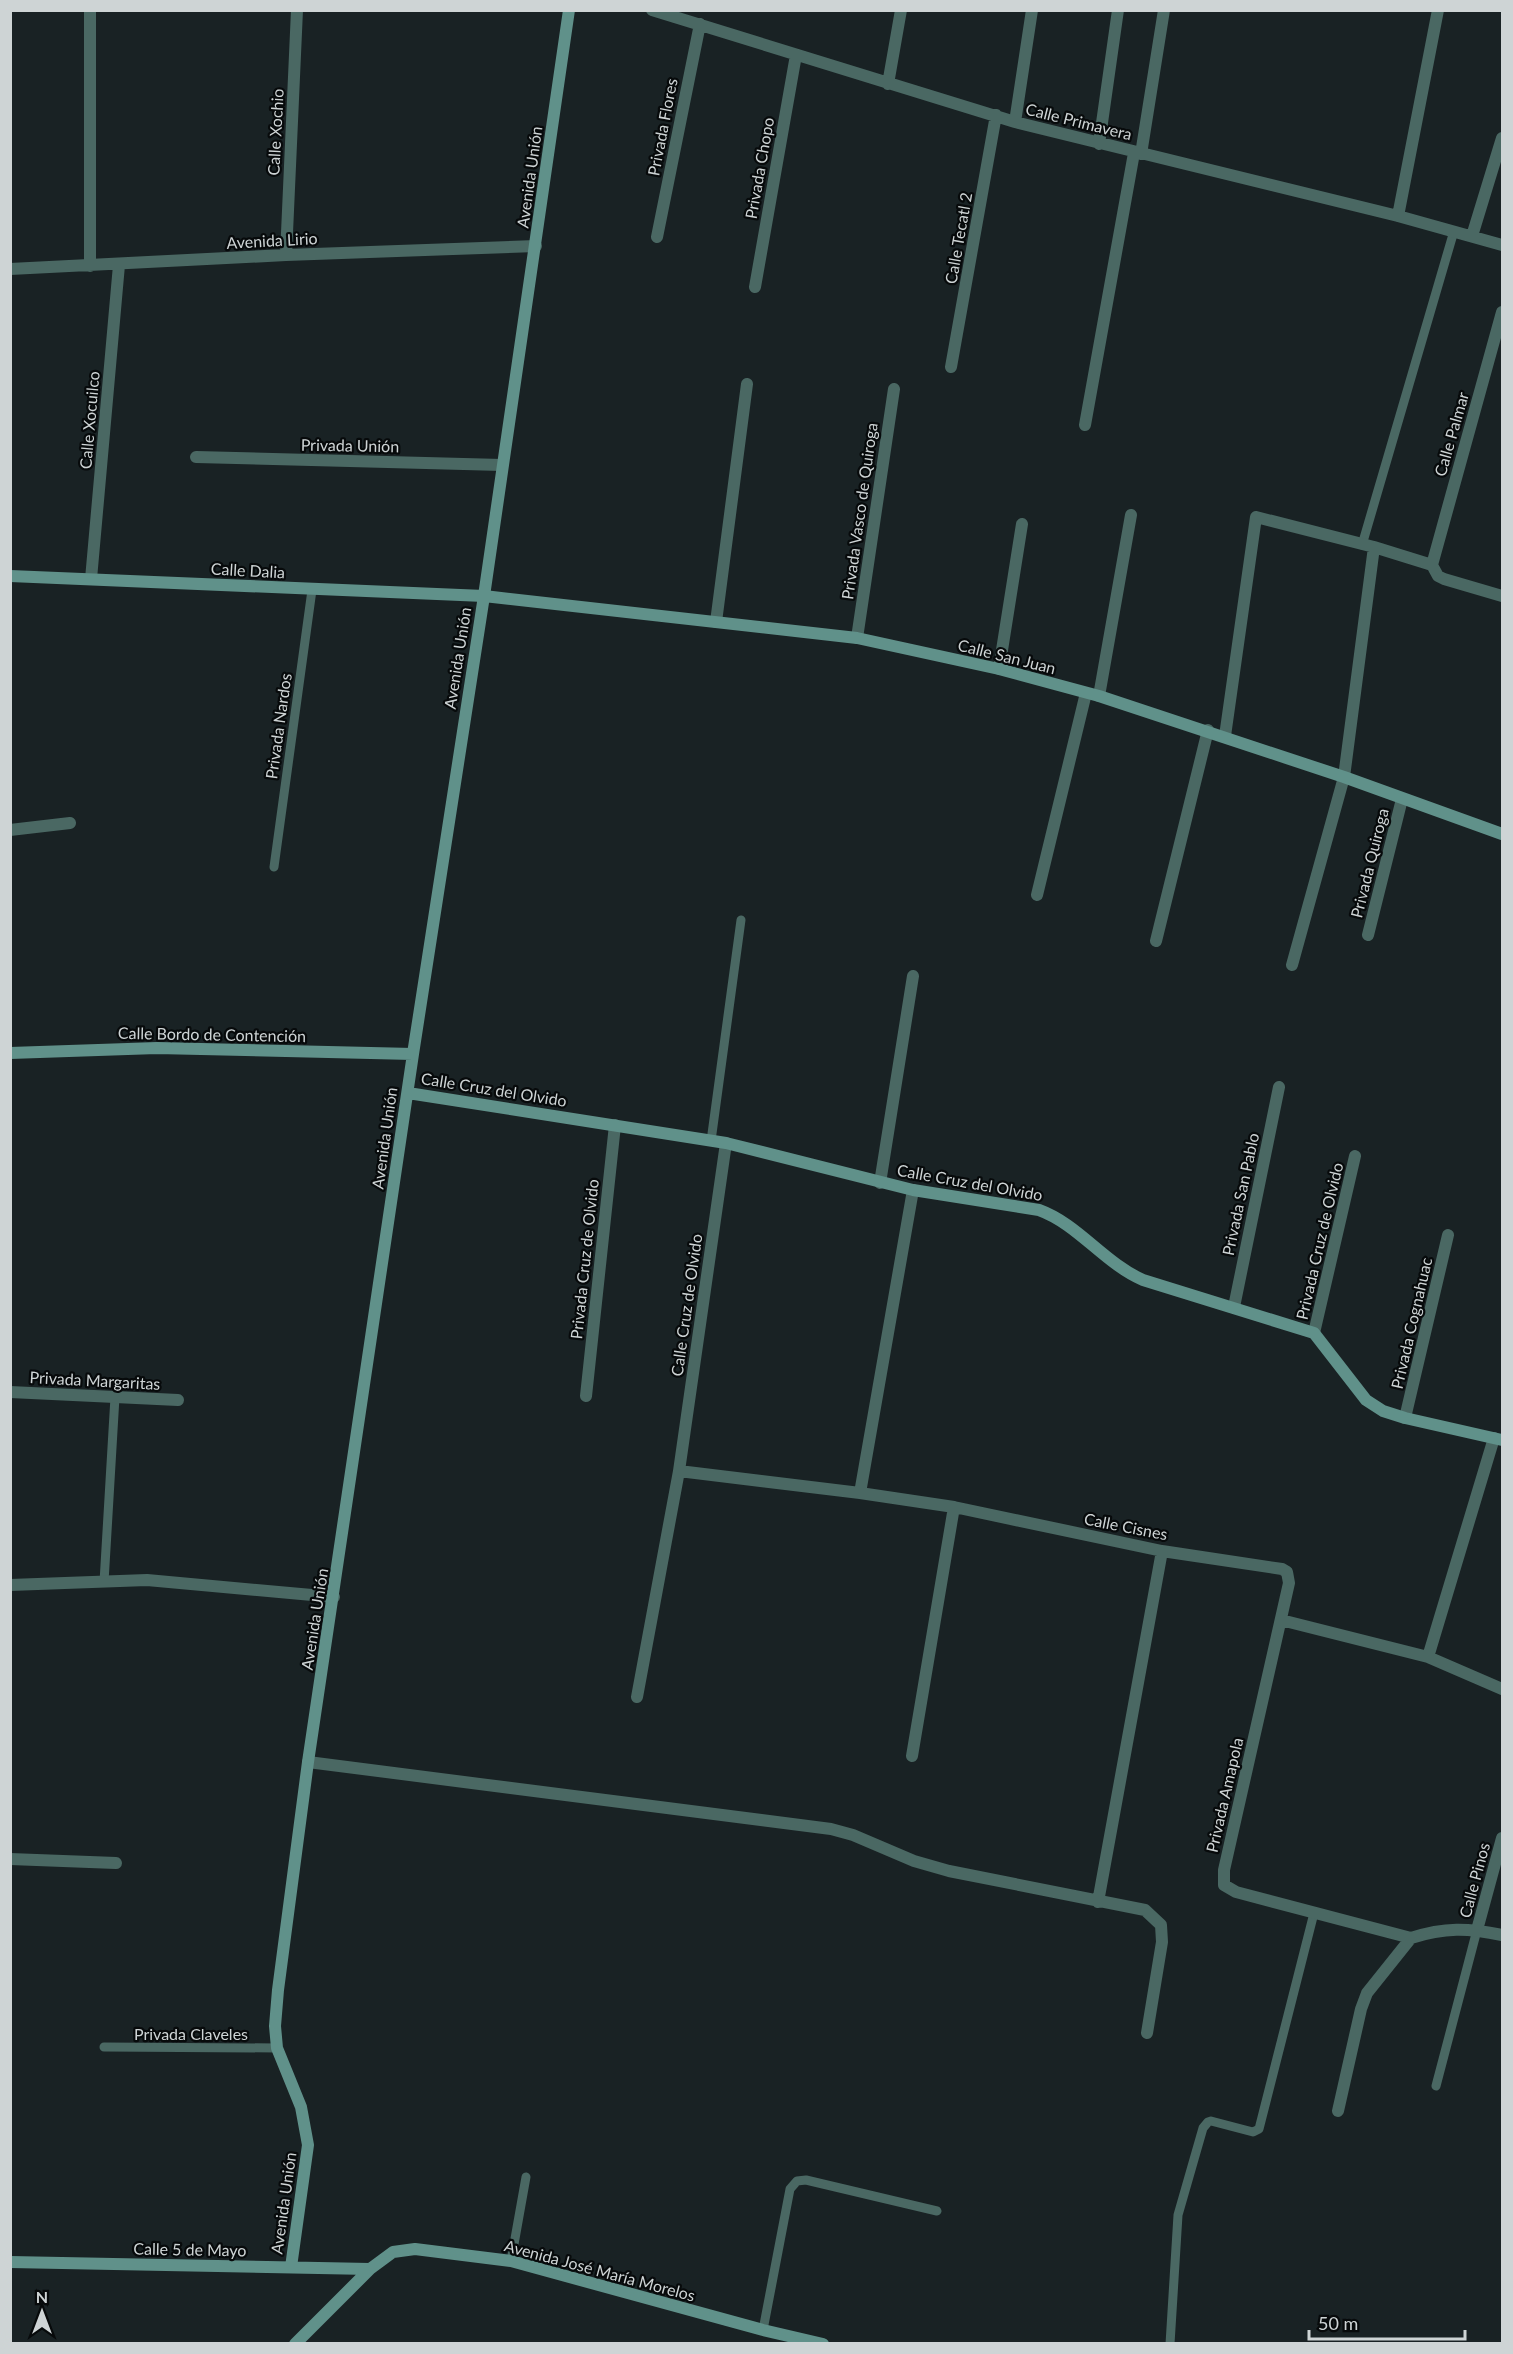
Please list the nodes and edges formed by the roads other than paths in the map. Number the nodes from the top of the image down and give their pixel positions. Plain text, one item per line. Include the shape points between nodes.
1 (90, 10) edge
2 (297, 10) edge
3 (569, 10) edge
4 (652, 10) edge
5 (901, 10) edge
6 (1032, 10) edge
7 (1118, 10) edge
8 (1164, 10) edge
9 (1438, 10) edge
10 (700, 24) junction
11 (796, 55) junction
12 (888, 84) junction
13 (996, 115) junction
14 (1015, 122) junction
15 (1503, 138) edge
16 (1099, 144) junction
17 (1138, 153) junction
18 (1398, 216) junction
19 (1454, 231) junction
20 (1472, 236) junction
21 (657, 237) dead end
22 (1503, 245) edge
23 (536, 246) junction
24 (286, 255) junction
25 (119, 265) junction
26 (90, 266) junction
27 (10, 269) edge
28 (755, 286) dead end
29 (1503, 312) edge
30 (951, 367) dead end
31 (747, 384) dead end
32 (894, 388) dead end
33 (1085, 425) dead end
34 (196, 457) dead end
35 (502, 465) junction
36 (1131, 515) dead end
37 (1022, 524) dead end
38 (1368, 546) junction
39 (1432, 565) junction
40 (10, 576) edge
41 (92, 579) junction
42 (312, 590) junction
43 (484, 596) junction
44 (1503, 596) edge
45 (716, 622) junction
46 (857, 638) junction
47 (999, 669) junction
48 (1086, 693) junction
49 (1099, 696) junction
50 (1208, 730) junction
51 (1225, 736) junction
52 (1344, 777) junction
53 (1402, 799) junction
54 (70, 823) dead end
55 (10, 830) edge
56 (1503, 834) edge
57 (274, 867) dead end
58 (1037, 895) dead end
59 (741, 920) dead end
60 (1368, 935) dead end
61 (1155, 941) dead end
62 (1292, 965) dead end
63 (913, 976) dead end
64 (10, 1053) edge
65 (413, 1054) junction
66 (1279, 1088) dead end
67 (408, 1093) junction
68 (615, 1125) junction
69 (711, 1141) junction
70 (726, 1143) junction
71 (1355, 1156) dead end
72 (880, 1182) junction
73 (913, 1190) junction
74 (1448, 1234) dead end
75 (1234, 1307) junction
76 (1314, 1333) junction
77 (10, 1392) edge
78 (586, 1396) dead end
79 (116, 1397) junction
80 (178, 1400) dead end
81 (1405, 1418) junction
82 (1498, 1439) edge
83 (679, 1471) junction
84 (860, 1493) junction
85 (954, 1507) junction
86 (1162, 1551) junction
87 (104, 1582) junction
88 (10, 1585) edge
89 (334, 1596) junction
90 (1281, 1620) junction
91 (1428, 1657) junction
92 (1503, 1689) edge
93 (637, 1698) dead end
94 (912, 1756) dead end
95 (308, 1762) junction
96 (1503, 1838) edge
97 (10, 1859) edge
98 (116, 1863) dead end
99 (1098, 1902) junction
100 (1314, 1913) junction
101 (1478, 1930) junction
102 (1503, 1935) edge
103 (1411, 1938) junction
104 (1147, 2033) dead end
105 (104, 2047) dead end
106 (278, 2048) junction
107 (1436, 2086) dead end
108 (1338, 2111) dead end
109 (526, 2177) dead end
110 (937, 2211) dead end
111 (511, 2261) junction
112 (10, 2262) edge
113 (291, 2267) junction
114 (370, 2269) junction
115 (763, 2330) junction
116 (295, 2343) edge
117 (823, 2343) edge
118 (1170, 2343) edge

1 - 26 street
2 - 24 street, Calle Xochio
3 - 23 street, Avenida Unión
4 - 10 street, Calle Primavera
5 - 12 street
6 - 14 street
7 - 16 street
8 - 17 street
9 - 18 street
10 - 11 street, Calle Primavera
10 - 21 street, Privada Flores
11 - 12 street, Calle Primavera
11 - 28 street, Privada Chopo
12 - 13 street, Calle Primavera
13 - 14 street, Calle Primavera
13 - 30 street, Calle Tecatl 2
14 - 16 street, Calle Primavera
15 - 20 street
16 - 17 street, Calle Primavera
17 - 18 street, Calle Primavera
17 - 33 street
18 - 19 street, Calle Primavera
19 - 20 street, Calle Primavera
19 - 38 lane
20 - 22 street, Calle Primavera
23 - 24 street, Avenida Lirio
23 - 35 street, Avenida Unión
24 - 25 street, Avenida Lirio
25 - 26 street, Avenida Lirio
25 - 41 street, Calle Xocuilco
26 - 27 street, Avenida Lirio
29 - 39 street, Calle Palmar
31 - 45 street
32 - 46 street, Privada Vasco de Quiroga
34 - 35 street, Privada Unión
35 - 43 street, Avenida Unión
36 - 49 street
37 - 47 street
38 - 39 street
38 - 51 street via 1256,517
38 - 52 street
39 - 44 street via 1444,579
40 - 41 street, Calle Dalia
41 - 42 street, Calle Dalia
42 - 43 street, Calle Dalia
42 - 57 lane, Privada Nardos
43 - 45 street, Calle San Juan
43 - 65 street, Avenida Unión
45 - 46 street, Calle San Juan
46 - 47 street, Calle San Juan
47 - 48 street, Calle San Juan
48 - 49 street, Calle San Juan
48 - 58 street
49 - 50 street, Calle San Juan
50 - 51 street, Calle San Juan
50 - 61 street
51 - 52 street, Calle San Juan
52 - 53 street, Calle San Juan
52 - 62 street
53 - 56 street, Calle San Juan
53 - 60 street, Privada Quiroga
54 - 55 street
59 - 69 lane
63 - 72 street
64 - 65 street, Calle Bordo de Contención via 157,1048
65 - 67 street, Avenida Unión
66 - 75 street, Privada San Pablo
67 - 68 street, Calle Cruz del Olvido
67 - 89 street, Avenida Unión
68 - 69 street, Calle Cruz del Olvido
68 - 78 street, Privada Cruz de Olvido
69 - 70 street, Calle Cruz del Olvido
70 - 72 street, Calle Cruz del Olvido
70 - 83 street, Calle Cruz de Olvido
71 - 76 street, Privada Cruz de Olvido
72 - 73 street, Calle Cruz del Olvido
73 - 75 street, Calle Cruz del Olvido via 1046,1212 1124,1272
73 - 84 street
74 - 81 street, Privada Cognahuac
75 - 76 street, Calle Cruz del Olvido
76 - 81 street via 1366,1400
77 - 79 street, Privada Margaritas
79 - 80 street, Privada Margaritas
79 - 87 lane
81 - 82 street
82 - 91 street
83 - 84 street, Calle Cisnes
83 - 93 street, Calle Cruz de Olvido
84 - 85 street, Calle Cisnes
85 - 86 street, Calle Cisnes
85 - 94 street
86 - 90 street, Calle Cisnes via 1287,1572 1289,1583
86 - 99 street
87 - 88 street
87 - 89 street via 147,1580
89 - 95 street, Avenida Unión
90 - 91 street
90 - 100 street, Privada Amapola via 1223,1878 1229,1890
91 - 92 street
95 - 99 street via 831,1829 949,1871
95 - 106 street, Avenida Unión via 278,1990
96 - 101 street, Calle Pinos
97 - 98 street
99 - 104 street via 1145,1910 1161,1926 1162,1942
100 - 103 street, Privada Amapola
100 - 118 lane via 1259,2129 1253,2132 1215,2122 1208,2122 1203,2128 1178,2215
101 - 102 street
101 - 103 street via 1454,1928
101 - 107 lane
103 - 108 street via 1367,1993
105 - 106 lane, Privada Claveles
106 - 113 street, Avenida Unión via 301,2107 308,2145
109 - 111 lane
110 - 115 lane via 797,2181 790,2189
111 - 114 street, Avenida José María Morelos via 415,2249 393,2252
111 - 115 street, Avenida José María Morelos
112 - 113 street, Calle 5 de Mayo
113 - 114 street, Calle 5 de Mayo
114 - 116 street, Avenida José María Morelos
115 - 117 street, Avenida José María Morelos

